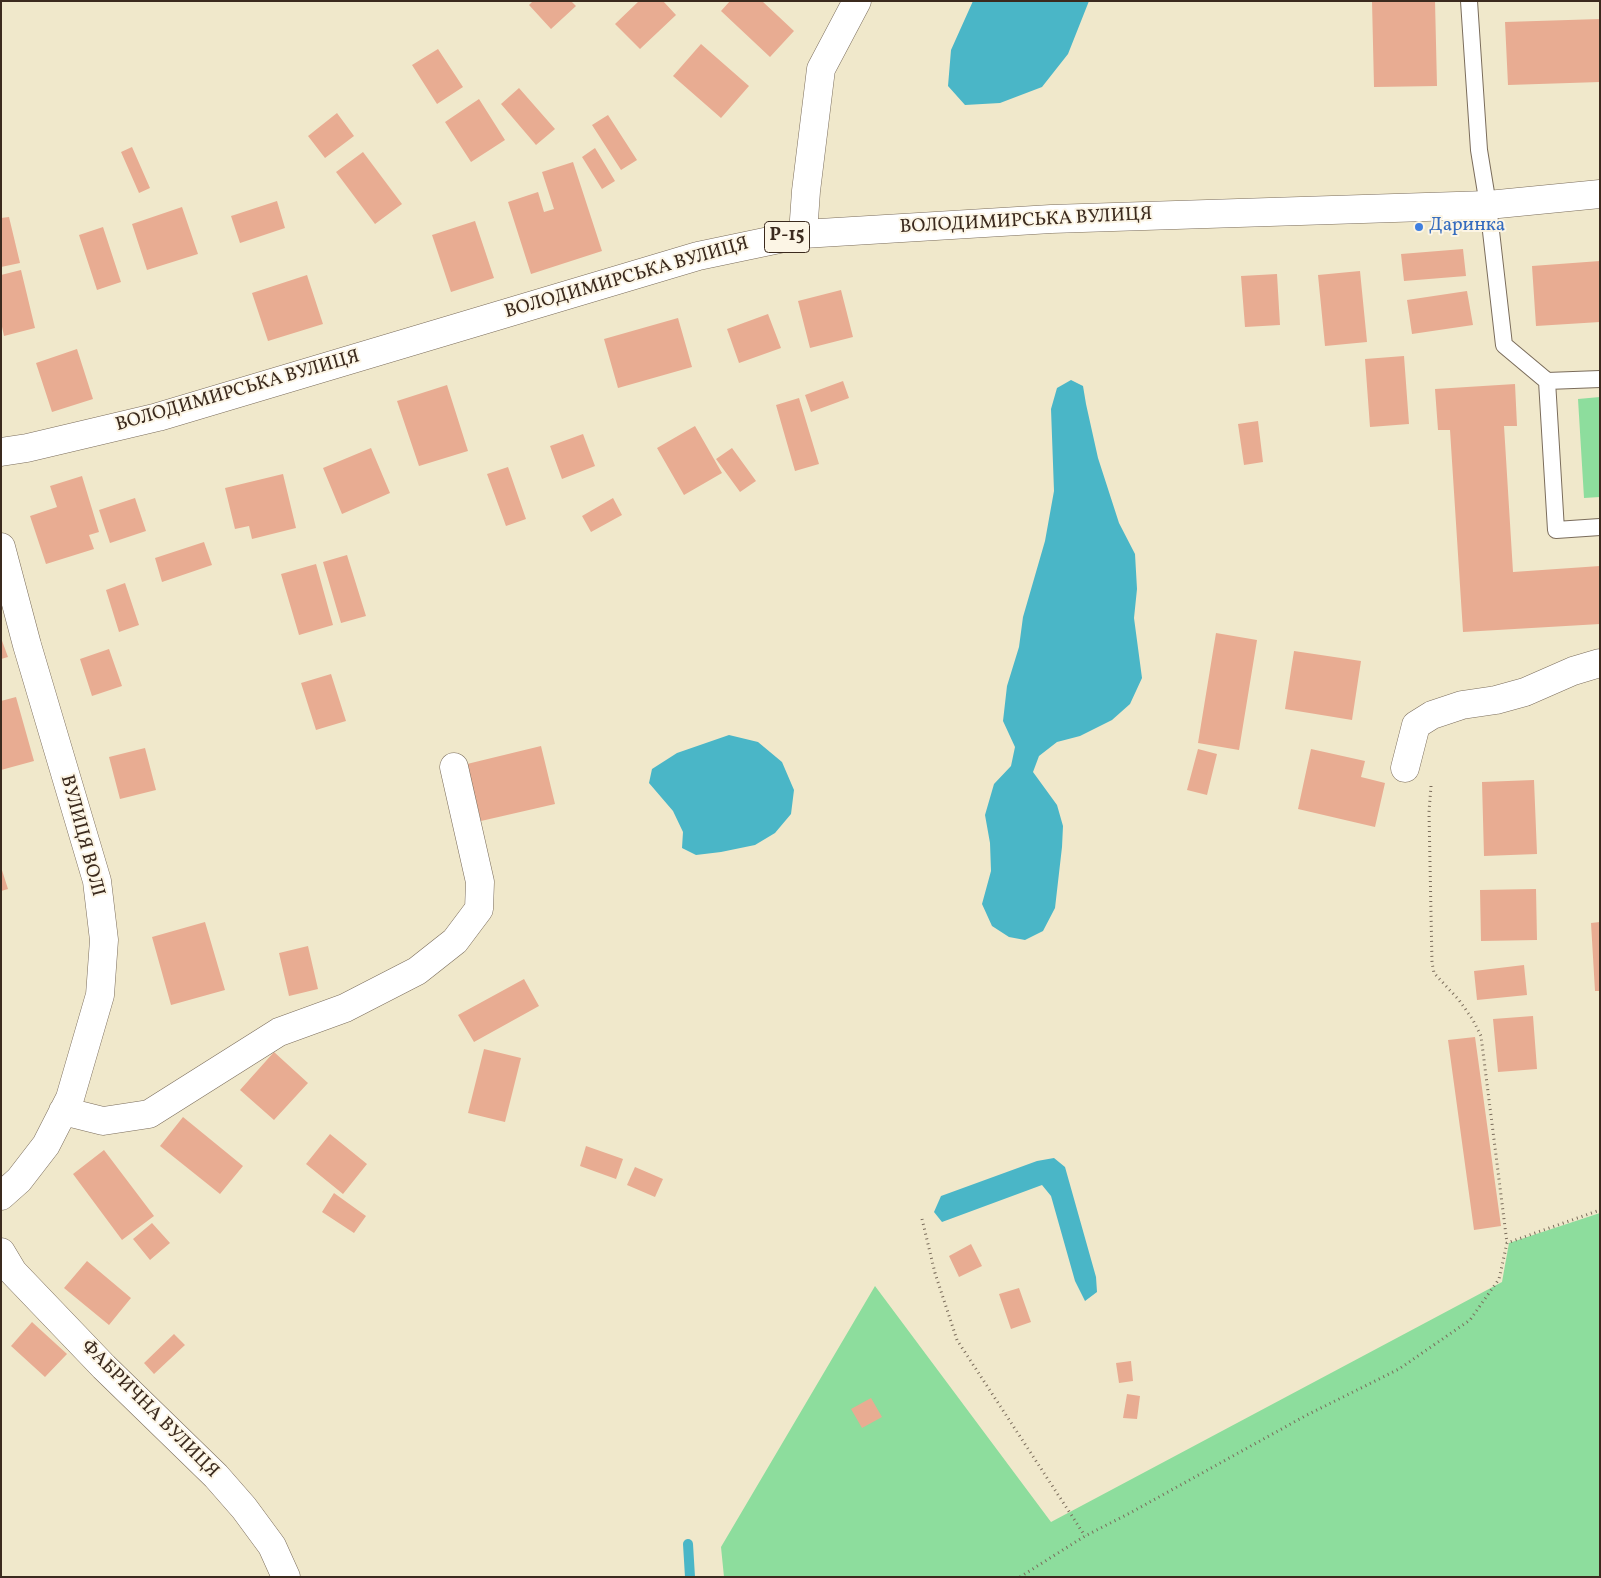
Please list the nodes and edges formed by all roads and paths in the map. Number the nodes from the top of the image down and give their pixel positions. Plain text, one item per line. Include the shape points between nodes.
1 (857, 1) edge
2 (1469, 1) edge
3 (1600, 194) edge
4 (1488, 205) junction
5 (803, 234) junction
6 (1600, 379) edge
7 (1547, 381) junction
8 (1, 452) edge
9 (1600, 527) edge
10 (1, 547) edge
11 (1600, 663) edge
12 (454, 767) dead end
13 (1405, 768) dead end
14 (1431, 783) dead end
15 (63, 1111) junction
16 (1, 1196) edge
17 (1600, 1210) edge
18 (922, 1219) dead end
19 (1507, 1243) junction
20 (1, 1252) edge
21 (1085, 1536) junction
22 (286, 1577) edge
23 (1020, 1577) edge

1 - 5 street via 821,68
2 - 4 lane via 1479,150
3 - 4 street, ВОЛОДИМИРСЬКА ВУЛИЦЯ / Р-15
4 - 5 street, ВОЛОДИМИРСЬКА ВУЛИЦЯ / Р-15 via 1051,219
4 - 7 lane via 1504,345
5 - 8 street, ВОЛОДИМИРСЬКА ВУЛИЦЯ / Р-15 via 698,256 158,417
6 - 7 lane
7 - 9 lane via 1556,530
10 - 15 street, ВУЛИЦЯ ВОЛІ via 97,881 104,940 100,995 70,1098
11 - 13 street via 1526,692 1462,705 1432,715 1416,725
12 - 15 street via 480,882 480,909 455,941 417,971 345,1008 279,1032 149,1114 103,1121
14 - 19 path via 1432,964 1434,973 1473,1020 1481,1036
15 - 16 street, ВУЛИЦЯ ВОЛІ via 46,1145
17 - 19 path
18 - 21 path via 935,1273 957,1340
19 - 21 path via 1499,1279 1470,1320 1399,1368
20 - 22 street, ФАБРИЧНА ВУЛИЦЯ via 13,1272 216,1476 272,1546
21 - 23 path

